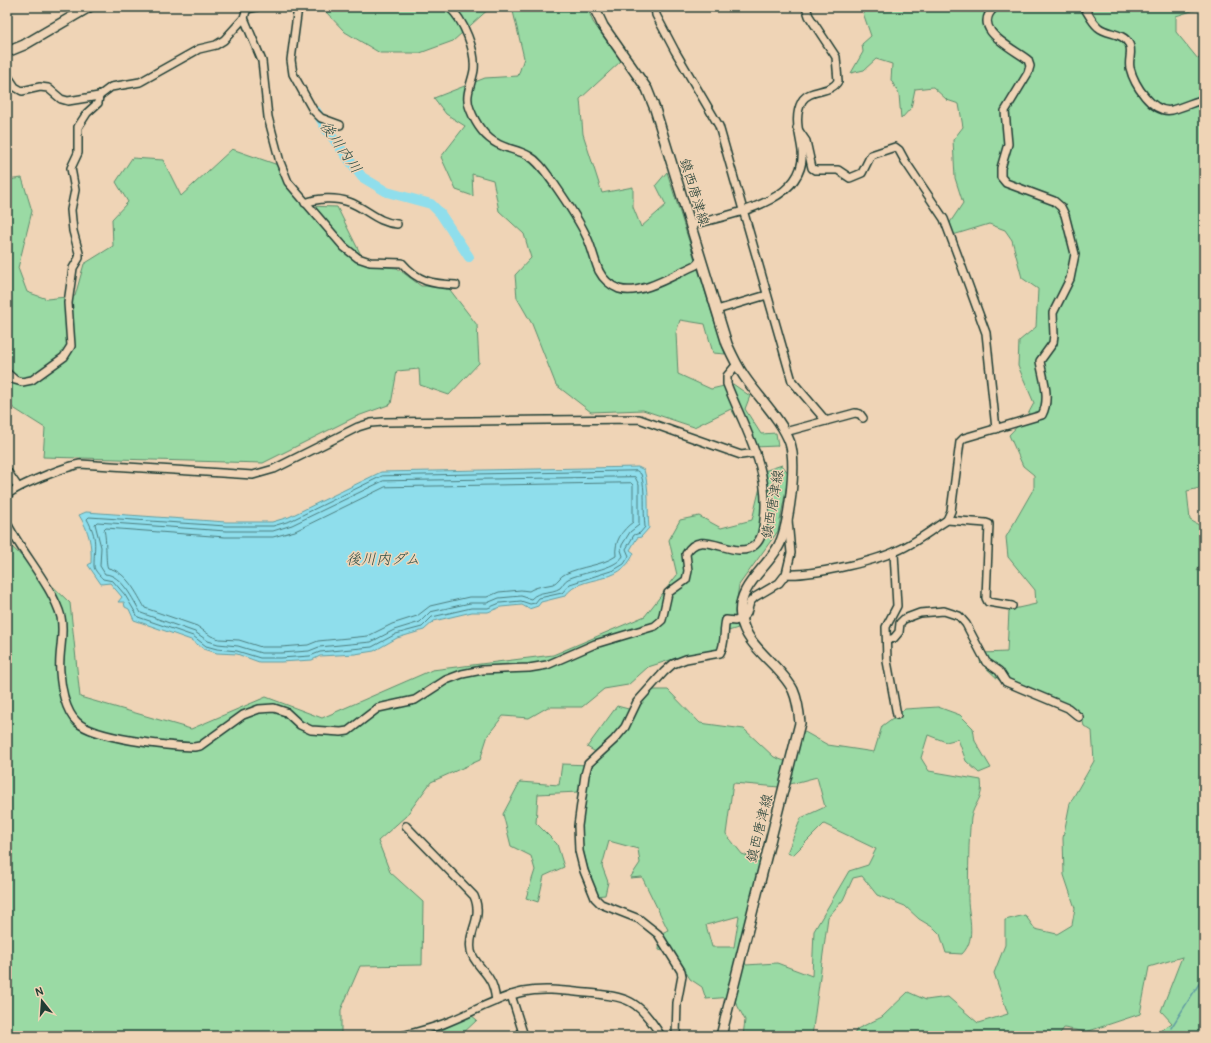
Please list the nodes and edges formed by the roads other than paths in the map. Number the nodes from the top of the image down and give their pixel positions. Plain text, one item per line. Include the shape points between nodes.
1 (256, 7) edge
2 (298, 7) edge
3 (449, 7) edge
4 (594, 7) edge
5 (655, 7) edge
6 (806, 7) edge
7 (994, 7) edge
8 (1084, 7) edge
9 (247, 8) edge
10 (82, 9) edge
11 (244, 18) junction
12 (7, 52) edge
13 (7, 75) edge
14 (99, 96) junction
15 (1204, 99) edge
16 (340, 125) dead end
17 (797, 128) junction
18 (305, 203) junction
19 (743, 211) junction
20 (394, 224) dead end
21 (691, 225) junction
22 (701, 260) junction
23 (456, 284) dead end
24 (767, 295) junction
25 (720, 309) dead end
26 (737, 364) junction
27 (7, 373) edge
28 (863, 418) dead end
29 (826, 421) junction
30 (996, 429) junction
31 (784, 432) junction
32 (756, 453) junction
33 (7, 471) edge
34 (18, 487) junction
35 (7, 495) edge
36 (786, 516) junction
37 (947, 520) junction
38 (7, 523) edge
39 (894, 552) junction
40 (786, 574) junction
41 (1012, 606) dead end
42 (741, 619) junction
43 (888, 640) junction
44 (897, 714) dead end
45 (1079, 717) dead end
46 (406, 826) dead end
47 (511, 995) junction
48 (496, 1001) junction
49 (402, 1036) edge
50 (524, 1036) edge
51 (661, 1036) edge
52 (676, 1036) edge
53 (721, 1036) edge

1 - 9 street
2 - 16 street via 291,60 293,74 313,110 321,118
3 - 22 street via 456,13 474,56 468,107 475,121 497,144 530,156 542,167 589,241 599,271 606,281 618,288 632,291 643,289 696,265
4 - 21 main road, 鎮西唐津線 via 603,26 647,89
5 - 19 street via 656,15 675,51 719,126
6 - 17 street via 809,16 836,57 838,81 833,87 807,96 802,101
7 - 30 street via 986,15 988,29 1028,60 1030,66 1005,111 1008,144 1001,177 1006,183 1054,201 1061,207 1075,254 1070,279 1053,313 1053,343 1040,361 1047,399 1042,415
8 - 15 street via 1097,26 1120,36 1129,44 1133,77 1154,104 1163,110 1172,110
9 - 11 street
10 - 12 main road via 24,45
11 - 14 street via 216,45 199,49 140,82 111,87
11 - 18 street via 262,61 268,117 280,162 288,182
13 - 14 street via 15,87 22,91 48,88 61,99 68,101
14 - 27 street via 98,103 87,113 78,127 78,153 71,168 75,190 71,210 79,258 73,268 68,303 71,346 64,356 32,380 22,382
17 - 19 street via 802,157 795,181 762,204
17 - 30 street via 806,141 812,168 838,170 850,178 862,173 871,155 895,148 899,150 944,220 986,333
18 - 20 street via 318,198 348,201 385,222
18 - 23 street via 344,247 358,258 370,262 402,263 423,280 436,284
19 - 21 street
19 - 24 street
21 - 22 main road, 鎮西唐津線
22 - 26 main road, 鎮西唐津線 via 727,344
24 - 25 street
24 - 29 street via 792,381
26 - 31 main road, 鎮西唐津線
26 - 32 street via 727,376 727,384
28 - 29 street via 855,413
29 - 31 street
30 - 37 street via 964,438 960,442 951,511
31 - 36 main road, 鎮西唐津線 via 791,448 793,466 793,481
32 - 34 street via 741,455 639,419 371,423 274,469 253,475 80,464 68,466
32 - 38 street via 766,507 760,538 756,544 743,550 708,542 692,546 686,554 686,580 668,593 662,620 655,626 594,644 546,665 462,674 446,680 415,700 378,708 348,730 341,732 311,730 300,725 286,712 274,708 259,709 243,715 194,748 158,745 113,736 85,727 72,716 63,692 60,670 61,617 55,602
33 - 34 street
34 - 35 street
36 - 40 street via 791,553
36 - 42 main road, 鎮西唐津線 via 778,546 743,596
37 - 39 street
37 - 41 street via 989,524 986,598 988,602
39 - 40 street via 870,560 804,574
39 - 43 street via 897,606 886,626
40 - 42 street via 778,583 755,597
42 - 52 street via 726,620 720,653 673,664 664,672 637,702 625,727 588,764 584,776 578,826 579,851 584,871 595,898 601,904 639,919 658,934 681,971
42 - 53 main road, 鎮西唐津線 via 751,640 793,690 798,701 800,723
43 - 44 street via 887,661
43 - 45 street via 894,638 904,619 920,613 944,611 959,616 986,662 999,671 1006,682 1068,708
46 - 48 street via 474,896 478,904 478,916 470,944 471,953 490,980
47 - 48 street
47 - 50 street
47 - 51 street via 536,990 555,990 623,997 639,1007
48 - 49 street via 443,1024

